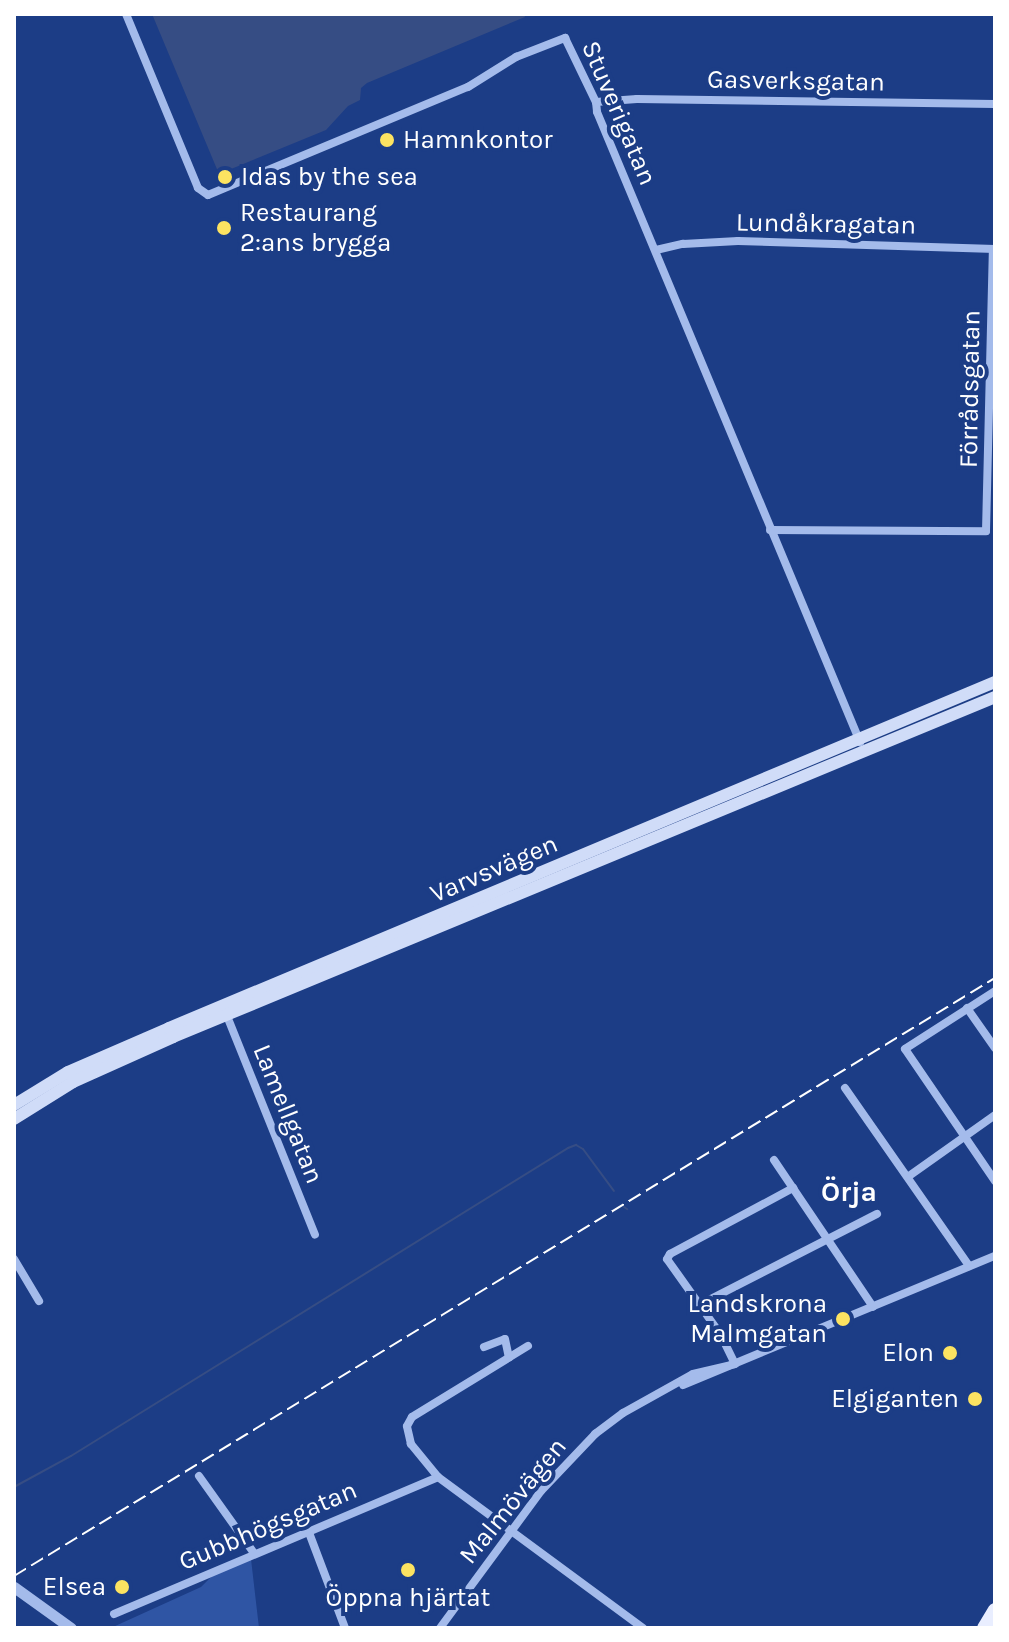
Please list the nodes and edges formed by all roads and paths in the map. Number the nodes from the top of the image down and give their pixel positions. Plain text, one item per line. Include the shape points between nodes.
1 (126, 14) edge
2 (596, 102) junction
3 (995, 104) edge
4 (994, 249) edge
5 (656, 250) junction
6 (770, 530) junction
7 (995, 682) edge
8 (995, 694) edge
9 (861, 744) junction
10 (995, 991) edge
11 (967, 1008) junction
12 (225, 1011) junction
13 (995, 1048) edge
14 (845, 1088) dead end
15 (14, 1105) edge
16 (995, 1115) edge
17 (14, 1119) edge
18 (964, 1137) junction
19 (774, 1160) dead end
20 (909, 1176) junction
21 (995, 1181) edge
22 (793, 1188) junction
23 (877, 1214) dead end
24 (315, 1235) dead end
25 (830, 1241) junction
26 (995, 1256) edge
27 (14, 1259) edge
28 (969, 1266) junction
29 (39, 1301) dead end
30 (699, 1305) junction
31 (873, 1307) junction
32 (484, 1347) dead end
33 (524, 1351) dead end
34 (509, 1358) junction
35 (735, 1364) junction
36 (199, 1476) dead end
37 (438, 1477) junction
38 (308, 1530) junction
39 (511, 1531) junction
40 (254, 1553) junction
41 (14, 1587) edge
42 (995, 1610) edge
43 (114, 1614) dead end
44 (342, 1626) edge
45 (71, 1628) edge
46 (440, 1628) edge
47 (643, 1628) edge
48 (984, 1628) edge

1 - 2 street, Stuverigatan via 198,188 208,195 468,87 516,57 565,38
2 - 3 street, Gasverksgatan
2 - 5 street, Stuverigatan
4 - 5 street, Lundåkragatan via 738,241
4 - 6 street, Förrådsgatan via 986,531
5 - 6 street, Stuverigatan
6 - 9 street, Stuverigatan
7 - 9 main road, Varvsvägen
8 - 9 main road, Varvsvägen
9 - 12 main road, Varvsvägen
10 - 11 street
11 - 13 street
11 - 18 street via 905,1049
12 - 15 main road, Varvsvägen via 68,1072
12 - 17 main road, Varvsvägen via 73,1082
12 - 24 street, Lamellgatan
14 - 20 street
16 - 18 street
18 - 20 street
18 - 21 street
19 - 22 street
20 - 28 street
22 - 25 street
22 - 30 street via 670,1254 667,1259
23 - 25 street
25 - 30 street
25 - 31 street
26 - 28 street, Malmövägen
27 - 29 street
28 - 31 street, Malmövägen
30 - 35 street
31 - 35 street, Malmövägen
32 - 34 street via 505,1339
33 - 34 street
34 - 37 street via 421,1410 407,1426 411,1444
35 - 39 street, Malmövägen via 623,1413 566,1462
36 - 40 street
37 - 38 street, Gubbhögsgatan
37 - 39 street
38 - 40 street, Gubbhögsgatan
38 - 44 street
39 - 46 street, Malmövägen
39 - 47 street
40 - 43 street, Gubbhögsgatan
41 - 45 street
42 - 48 main road

